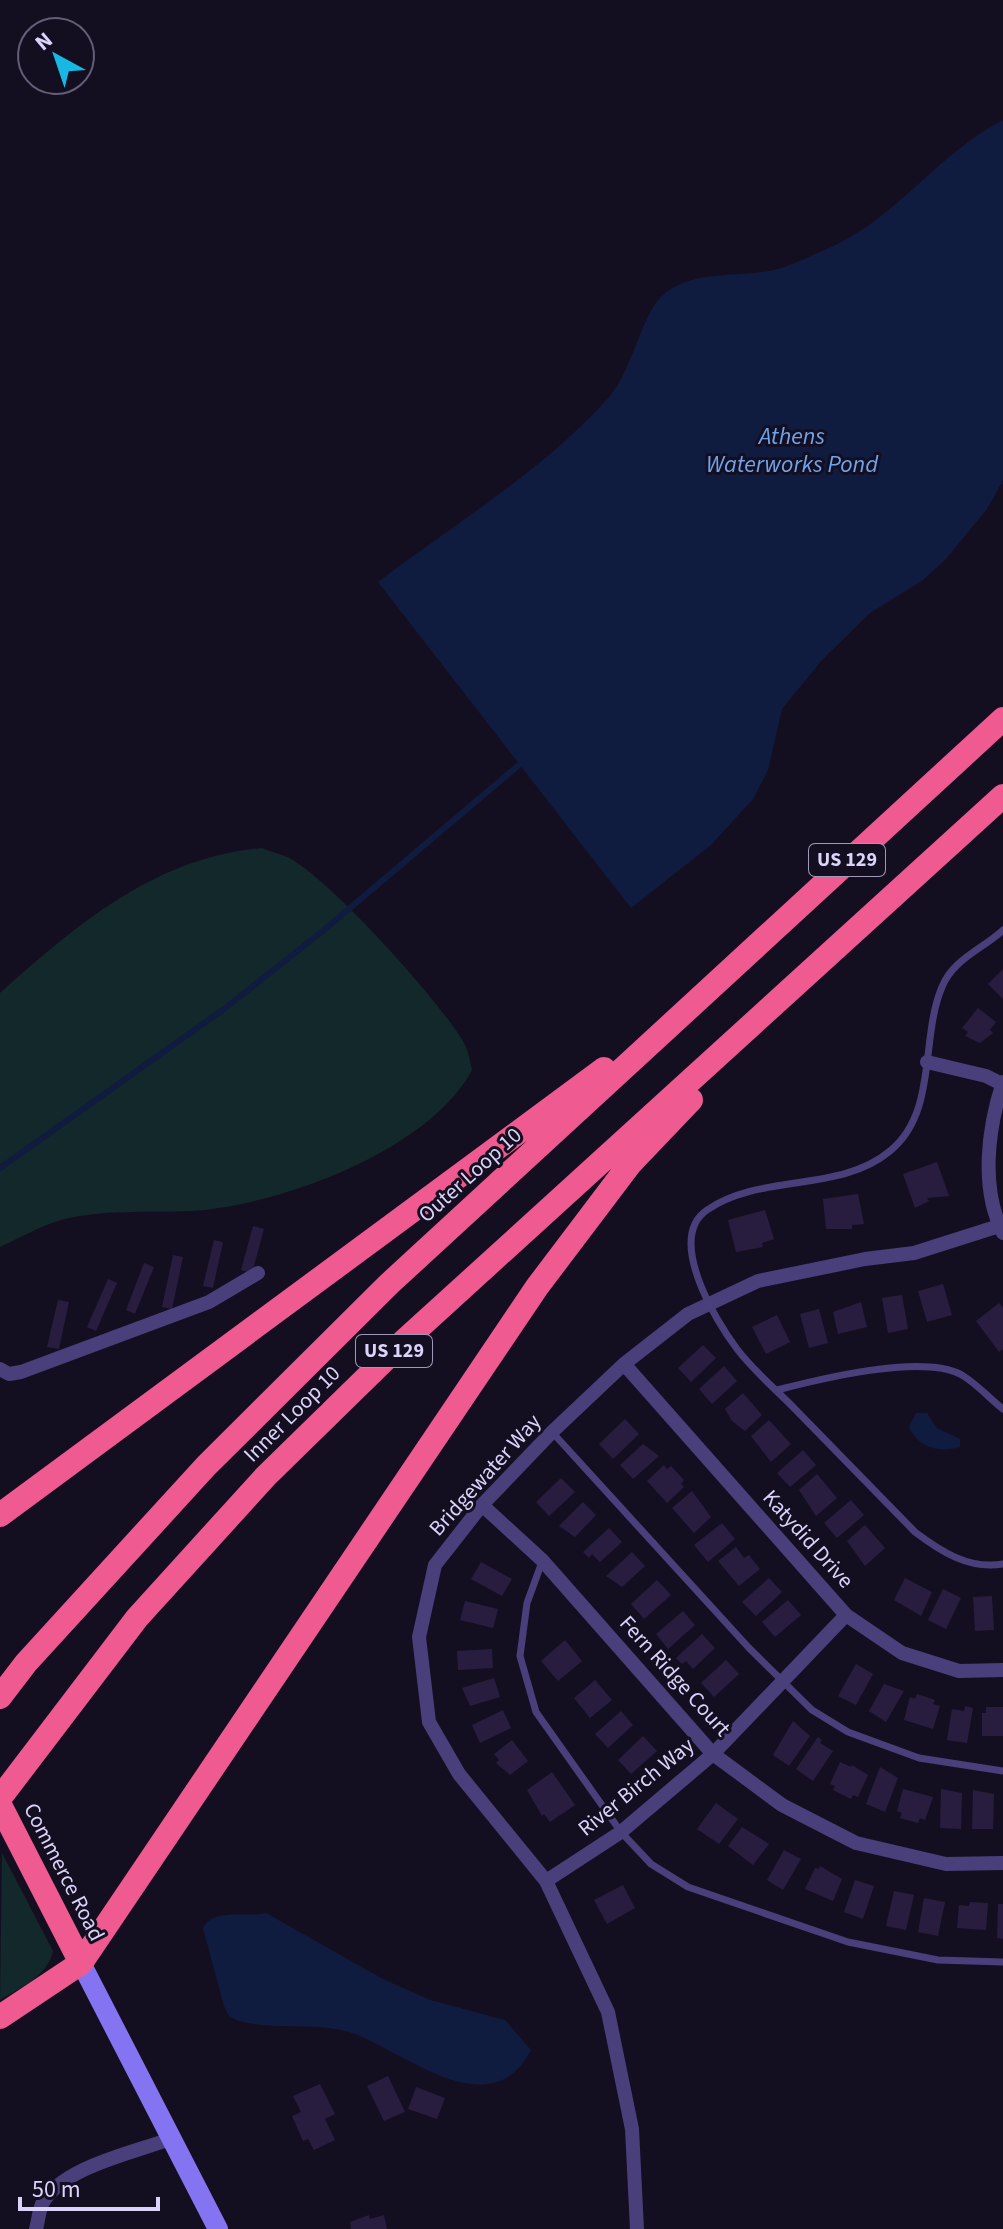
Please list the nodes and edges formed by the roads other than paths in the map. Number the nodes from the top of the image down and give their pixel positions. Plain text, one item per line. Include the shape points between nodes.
1 (1003, 719) edge
2 (1003, 796) edge
3 (1003, 930) edge
4 (692, 1002) junction
5 (770, 1012) junction
6 (927, 1062) junction
7 (1002, 1083) edge
8 (1001, 1230) edge
9 (258, 1273) dead end
10 (710, 1304) junction
11 (624, 1364) junction
12 (0, 1369) edge
13 (777, 1390) junction
14 (1003, 1409) edge
15 (552, 1432) junction
16 (482, 1505) junction
17 (0, 1515) edge
18 (542, 1560) junction
19 (1003, 1564) edge
20 (846, 1615) junction
21 (1003, 1670) edge
22 (782, 1682) junction
23 (0, 1697) edge
24 (713, 1754) junction
25 (1003, 1771) edge
26 (0, 1798) edge
27 (0, 1805) edge
28 (621, 1832) junction
29 (1003, 1863) edge
30 (546, 1881) junction
31 (1003, 1962) edge
32 (81, 1963) junction
33 (0, 2017) edge
34 (170, 2139) junction
35 (36, 2229) edge
36 (218, 2229) edge
37 (637, 2229) edge

1 - 4 highway, Outer Loop 10 / US 129
2 - 5 highway, US 129
3 - 6 lane via 955,966 941,987
4 - 17 highway
4 - 23 highway, Outer Loop 10 / US 129 via 389,1284 206,1466
5 - 26 highway, Inner Loop 10 / US 129 via 403,1342 266,1476 137,1618
5 - 32 highway via 630,1164 537,1287
6 - 7 street
6 - 10 lane via 912,1123 891,1151 860,1169 728,1199 705,1211 693,1225 689,1254
7 - 8 street via 989,1136 990,1190
8 - 10 street, Bridgewater Way via 914,1253 758,1281
9 - 12 street via 209,1302 21,1372
10 - 11 street, Bridgewater Way via 688,1314
10 - 13 lane via 738,1350
11 - 15 street, Bridgewater Way
11 - 20 street, Katydid Drive
13 - 14 lane via 835,1375 933,1365 960,1374
13 - 19 lane via 915,1532 949,1557
15 - 16 street, Bridgewater Way
15 - 22 lane
16 - 18 street, Fern Ridge Court
16 - 30 street, Bridgewater Way via 435,1565 419,1637 429,1722 459,1774
18 - 24 street, Fern Ridge Court
18 - 28 lane via 527,1603 520,1656 536,1712
20 - 21 street, Katydid Drive via 902,1653 959,1671
20 - 22 street, River Birch Way
22 - 24 street, River Birch Way
22 - 25 lane via 812,1710 848,1732 919,1758
24 - 28 street, River Birch Way
24 - 29 street, Fern Ridge Court via 782,1805 856,1843 946,1864
27 - 32 highway, Commerce Road
28 - 30 street, River Birch Way
28 - 31 lane via 651,1864 688,1887 848,1942 938,1960
30 - 37 street, Bridgewater Way via 608,2012 632,2129
32 - 33 highway
32 - 34 main road
34 - 35 street via 62,2182 42,2204
34 - 36 main road

